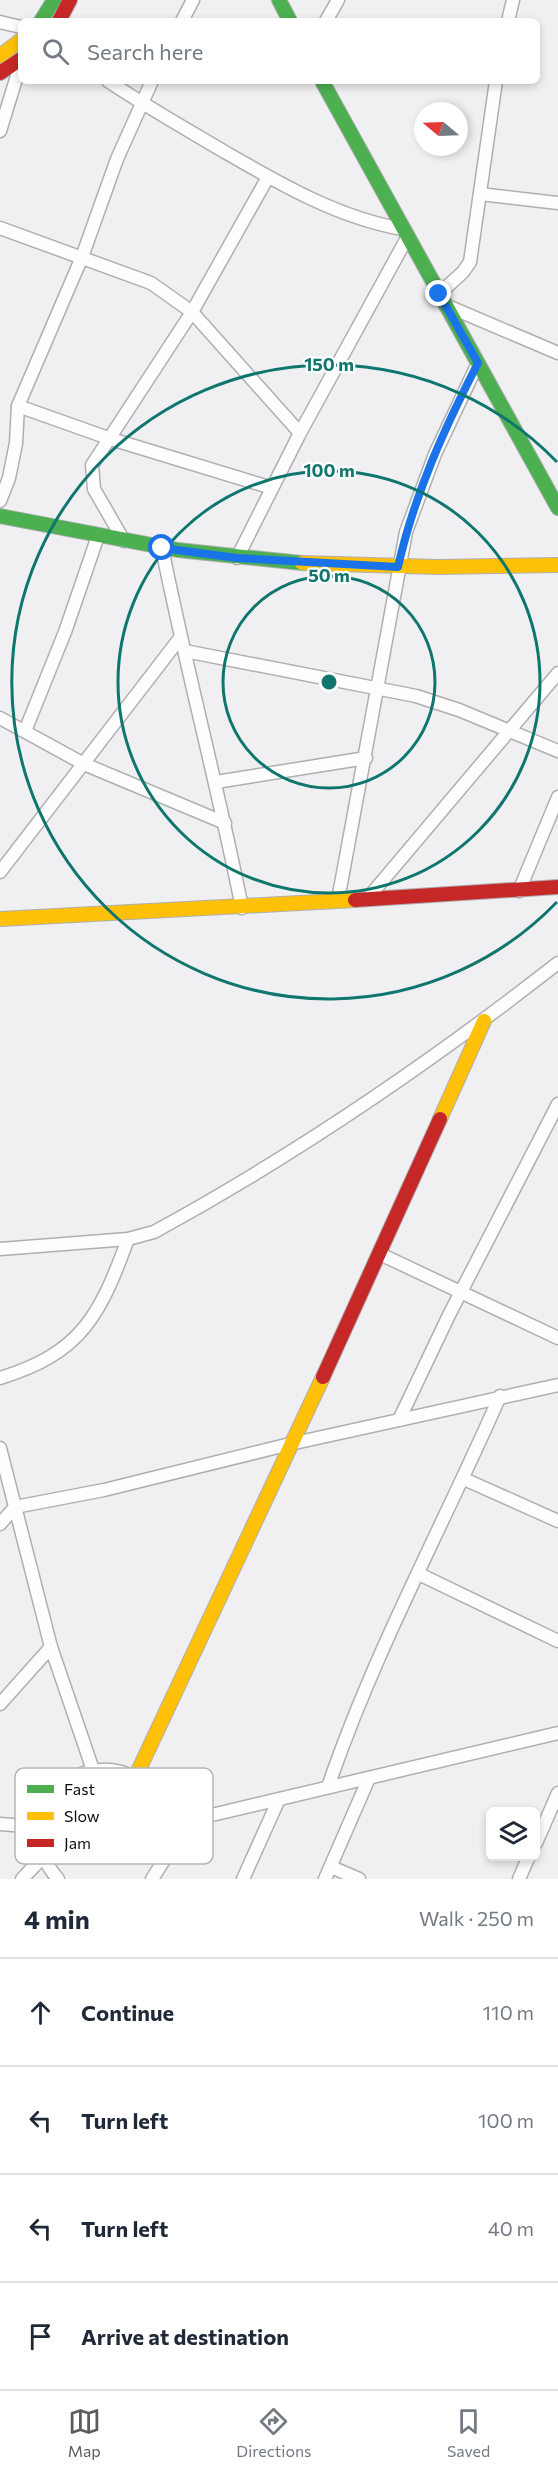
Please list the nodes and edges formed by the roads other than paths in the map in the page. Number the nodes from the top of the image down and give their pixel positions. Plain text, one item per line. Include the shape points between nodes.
1 (54, 0) edge
2 (70, 0) edge
3 (193, 0) edge
4 (279, 0) edge
5 (338, 0) edge
6 (513, 0) edge
7 (43, 18) edge
8 (61, 18) edge
9 (184, 18) edge
10 (288, 18) edge
11 (328, 18) edge
12 (509, 18) edge
13 (0, 22) edge
14 (18, 26) edge
15 (18, 53) edge
16 (18, 55) edge
17 (0, 56) edge
18 (18, 61) edge
19 (0, 73) edge
20 (112, 84) edge
21 (150, 84) edge
22 (324, 84) edge
23 (496, 84) edge
24 (141, 103) junction
25 (0, 131) edge
26 (268, 177) junction
27 (480, 194) junction
28 (558, 203) edge
29 (0, 228) edge
30 (405, 234) junction
31 (82, 257) junction
32 (442, 299) junction
33 (192, 312) junction
34 (558, 353) edge
35 (478, 363) junction
36 (18, 406) junction
37 (300, 433) junction
38 (111, 439) junction
39 (272, 488) junction
40 (0, 501) edge
41 (558, 508) edge
42 (0, 516) edge
43 (98, 536) junction
44 (124, 541) junction
45 (162, 548) junction
46 (237, 558) junction
47 (558, 565) edge
48 (398, 567) junction
49 (180, 638) junction
50 (185, 651) junction
51 (558, 673) edge
52 (378, 688) junction
53 (0, 718) edge
54 (508, 730) junction
55 (25, 731) junction
56 (558, 752) edge
57 (366, 758) junction
58 (84, 764) junction
59 (216, 782) junction
60 (558, 797) edge
61 (225, 823) junction
62 (0, 872) edge
63 (558, 887) edge
64 (519, 891) junction
65 (368, 898) junction
66 (338, 900) junction
67 (242, 908) junction
68 (0, 919) edge
69 (558, 963) edge
70 (484, 1021) junction
71 (558, 1104) edge
72 (128, 1239) junction
73 (0, 1249) edge
74 (380, 1254) junction
75 (461, 1293) junction
76 (558, 1338) edge
77 (0, 1378) edge
78 (558, 1384) edge
79 (500, 1396) junction
80 (399, 1420) junction
81 (290, 1444) junction
82 (0, 1448) edge
83 (464, 1479) junction
84 (15, 1508) junction
85 (558, 1521) edge
86 (0, 1524) edge
87 (419, 1574) junction
88 (558, 1641) edge
89 (51, 1647) junction
90 (0, 1704) edge
91 (558, 1733) edge
92 (92, 1768) edge
93 (140, 1768) edge
94 (369, 1778) junction
95 (328, 1787) junction
96 (558, 1793) edge
97 (279, 1799) junction
98 (213, 1815) edge
99 (0, 1824) edge
100 (15, 1825) edge
101 (540, 1834) edge
102 (527, 1861) edge
103 (36, 1864) edge
104 (47, 1864) edge
105 (162, 1864) edge
106 (331, 1867) junction
107 (22, 1879) edge
108 (58, 1879) edge
109 (152, 1879) edge
110 (243, 1879) edge
111 (325, 1879) edge
112 (359, 1879) edge
113 (519, 1879) edge

1 - 7 street
2 - 8 street
3 - 9 street
4 - 10 street
5 - 11 street
6 - 12 street
13 - 14 street
15 - 17 street
16 - 19 street
18 - 25 street
20 - 24 street
21 - 24 street
22 - 30 street
23 - 27 street
24 - 26 street
24 - 31 street
26 - 30 street via 351,216
26 - 33 street
27 - 28 street
27 - 32 street via 470,262
29 - 31 street
30 - 32 street
30 - 37 street
31 - 33 street via 151,283
31 - 36 street
32 - 34 street
32 - 35 street
33 - 37 street
33 - 38 street
35 - 41 street
35 - 48 street via 435,454 406,532
36 - 38 street
36 - 40 street via 16,442
37 - 39 street
38 - 39 street
38 - 44 street via 92,465 92,476 94,489
39 - 46 street
42 - 43 street
43 - 44 street
43 - 55 street
44 - 45 street
45 - 46 street
45 - 49 street
46 - 48 street
47 - 48 street
48 - 52 street
49 - 50 street
49 - 58 street
50 - 52 street
50 - 59 street
51 - 54 street
52 - 54 street via 416,696
52 - 57 street
53 - 55 street
54 - 56 street
54 - 65 street
55 - 58 street
57 - 59 street
57 - 66 street
58 - 61 street
58 - 62 street
59 - 61 street
60 - 64 street
61 - 67 street
63 - 64 street
64 - 65 street
65 - 66 street
66 - 67 street
67 - 68 street
69 - 70 street
70 - 72 street via 294,1150 154,1232
70 - 74 street
71 - 75 street
72 - 73 street
72 - 77 street via 113,1281 80,1334 55,1356
74 - 75 street
74 - 81 street
75 - 76 street
75 - 80 street
78 - 79 street
79 - 80 street
79 - 83 street
80 - 81 street
81 - 84 street
81 - 93 street
82 - 84 street
83 - 85 street
83 - 87 street
84 - 86 street
84 - 89 street
87 - 88 street
87 - 95 street via 370,1678
89 - 90 street
89 - 92 street
91 - 94 street
94 - 95 street
94 - 106 street
95 - 97 street
96 - 101 street
97 - 98 street
97 - 110 street
99 - 100 street
102 - 113 street
103 - 107 street
104 - 108 street
105 - 109 street
106 - 111 street
106 - 112 street

